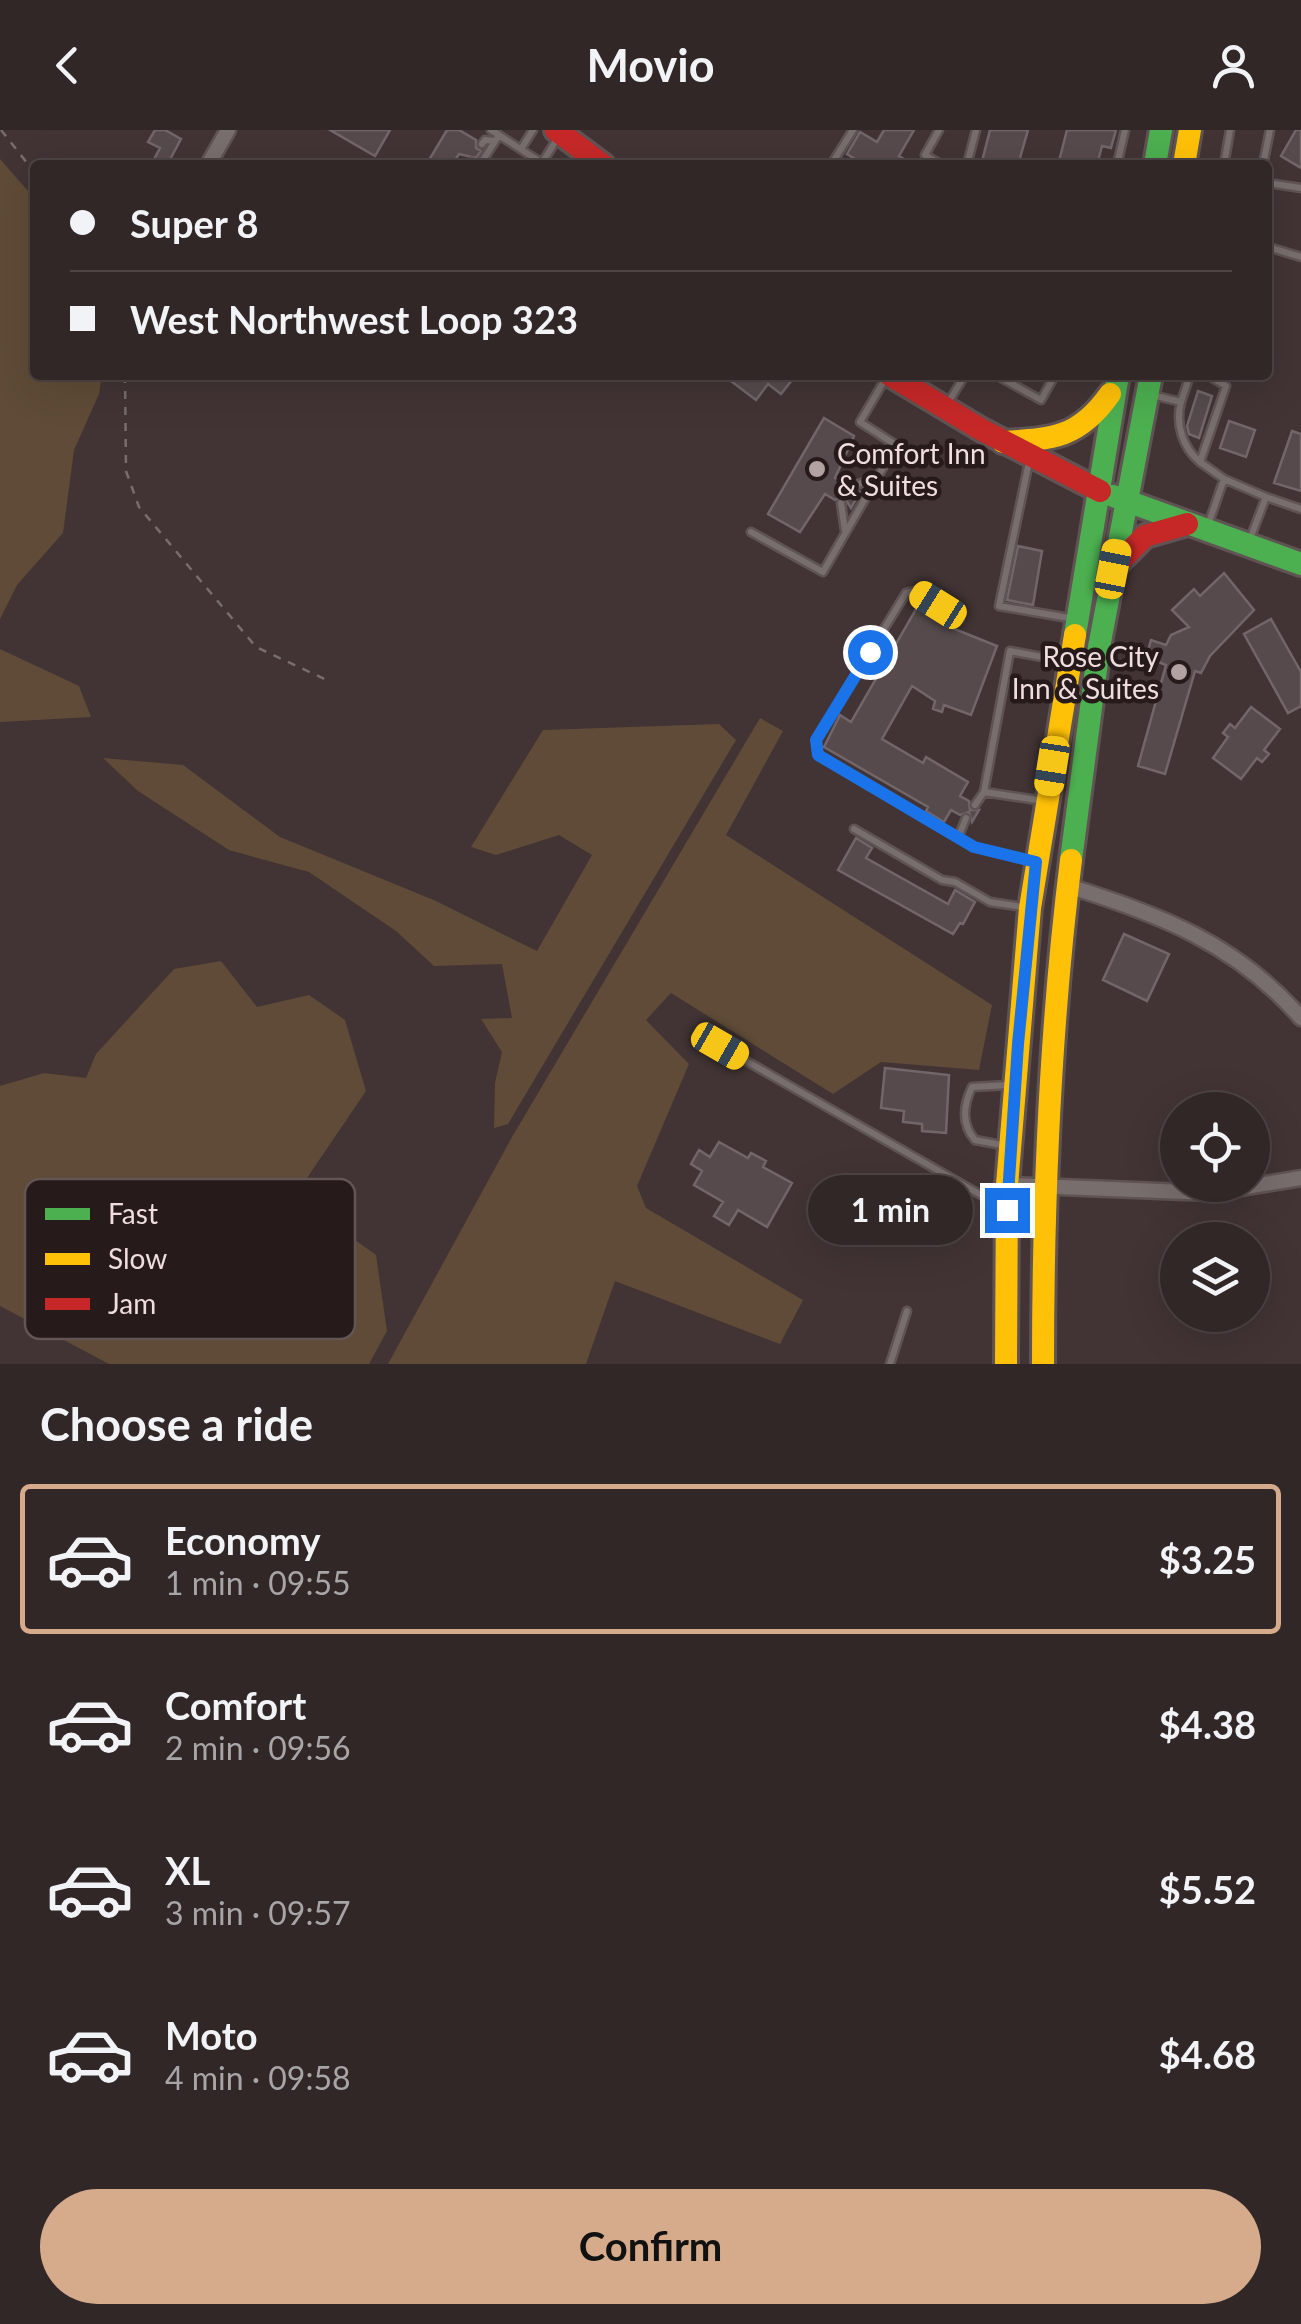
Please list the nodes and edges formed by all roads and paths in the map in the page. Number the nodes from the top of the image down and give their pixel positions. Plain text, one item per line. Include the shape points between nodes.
1 (1, 130) edge
2 (228, 130) edge
3 (533, 130) edge
4 (853, 130) edge
5 (939, 130) edge
6 (976, 130) edge
7 (1125, 130) edge
8 (1161, 130) edge
9 (1190, 130) edge
10 (1230, 130) edge
11 (1270, 130) edge
12 (558, 132) edge
13 (495, 135) edge
14 (482, 144) dead end
15 (522, 149) junction
16 (211, 160) edge
17 (477, 160) edge
18 (537, 160) edge
19 (544, 160) edge
20 (596, 160) edge
21 (834, 160) edge
22 (934, 160) edge
23 (968, 160) edge
24 (1117, 160) edge
25 (1156, 160) edge
26 (1185, 160) edge
27 (1225, 160) edge
28 (1264, 160) edge
29 (30, 167) edge
30 (1272, 183) edge
31 (1301, 188) edge
32 (1272, 248) edge
33 (1301, 257) edge
34 (124, 380) edge
35 (886, 380) edge
36 (897, 380) edge
37 (962, 380) edge
38 (1005, 380) edge
39 (1052, 380) edge
40 (1117, 380) edge
41 (1189, 380) edge
42 (1216, 380) edge
43 (1149, 385) edge
44 (1182, 402) junction
45 (945, 409) junction
46 (1003, 442) junction
47 (1030, 456) junction
48 (1200, 462) junction
49 (877, 477) junction
50 (1224, 479) junction
51 (850, 487) dead end
52 (1100, 491) junction
53 (1266, 498) junction
54 (1126, 501) junction
55 (841, 503) dead end
56 (1301, 510) edge
57 (1197, 528) junction
58 (751, 532) dead end
59 (845, 534) junction
60 (1248, 545) junction
61 (1301, 564) edge
62 (1113, 569) junction
63 (960, 619) dead end
64 (1076, 620) junction
65 (1069, 662) junction
66 (329, 681) dead end
67 (984, 792) junction
68 (1046, 801) junction
69 (975, 804) dead end
70 (966, 818) dead end
71 (854, 830) dead end
72 (958, 838) junction
73 (1036, 862) junction
74 (1068, 886) junction
75 (1030, 908) junction
76 (1301, 1018) edge
77 (720, 1046) dead end
78 (1015, 1085) junction
79 (1010, 1146) junction
80 (1301, 1178) edge
81 (1008, 1185) junction
82 (1043, 1186) junction
83 (1007, 1210) junction
84 (906, 1311) dead end
85 (890, 1364) edge
86 (1006, 1364) edge
87 (1043, 1364) edge

1 - 29 path
2 - 16 street
3 - 15 lane
4 - 21 lane
5 - 22 lane via 925,155
6 - 23 lane
7 - 24 lane
8 - 25 main road
9 - 26 main road
10 - 27 lane
11 - 28 lane
12 - 19 lane
12 - 20 main road
13 - 14 lane
13 - 15 lane
13 - 17 lane
15 - 18 lane
30 - 31 lane
32 - 33 lane
34 - 66 path via 126,470 139,507 256,646
35 - 49 lane via 860,422 896,444
36 - 45 main road
37 - 45 lane
38 - 39 lane via 1041,400
40 - 46 main road via 1080,430
40 - 52 main road
41 - 44 lane
42 - 48 lane via 1226,386
43 - 44 lane
43 - 54 main road
44 - 48 lane via 1177,416 1189,453
45 - 46 main road
46 - 47 main road
47 - 52 main road
47 - 64 lane via 999,606
48 - 50 lane
49 - 51 lane
49 - 59 lane
50 - 53 lane
50 - 57 lane
52 - 54 main road
52 - 64 main road
53 - 56 lane
53 - 60 lane
54 - 57 main road
54 - 62 main road
55 - 59 lane
57 - 60 main road
57 - 62 main road via 1145,536
58 - 59 lane via 823,572
60 - 61 main road
62 - 74 main road
63 - 72 lane via 916,592 906,593 816,740 818,755
64 - 65 main road
65 - 67 lane via 1010,651
65 - 68 main road
67 - 68 lane
67 - 69 lane
68 - 73 main road
70 - 72 lane
71 - 75 lane via 990,902
72 - 73 lane
73 - 75 main road
74 - 76 street via 1207,938 1256,973
74 - 82 main road
75 - 78 main road
77 - 83 lane
78 - 79 main road
78 - 79 lane via 972,1088 964,1124 975,1140
79 - 81 main road
80 - 82 street via 1210,1193
81 - 82 street
81 - 83 main road
82 - 87 main road
83 - 86 main road
84 - 85 lane

